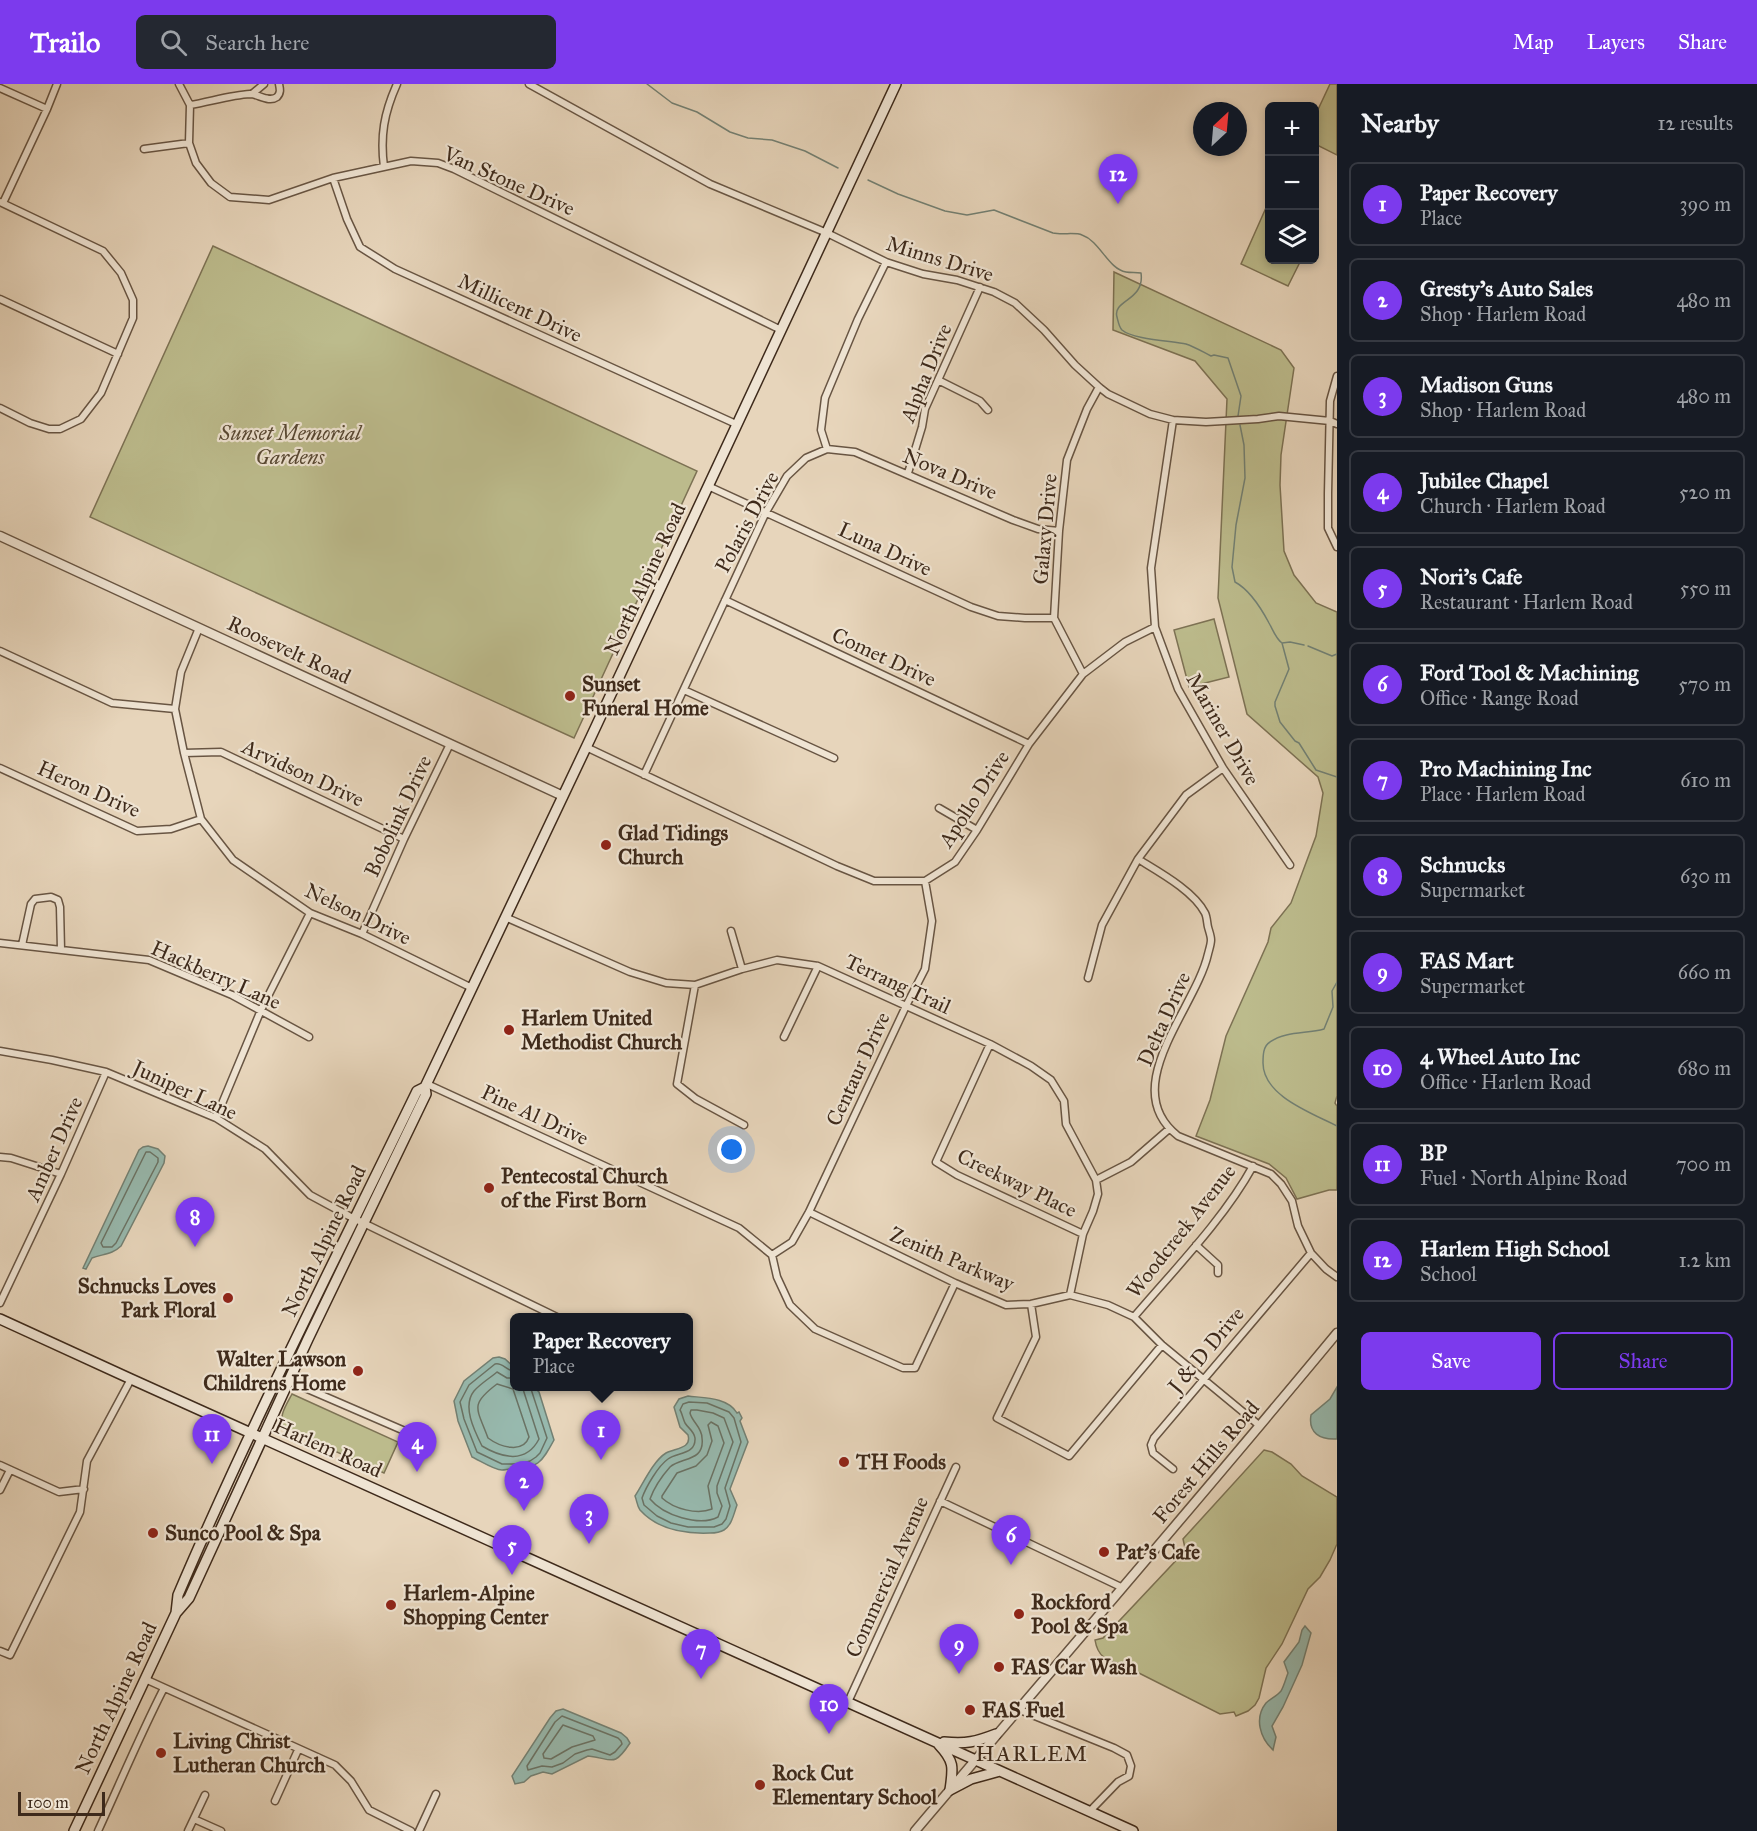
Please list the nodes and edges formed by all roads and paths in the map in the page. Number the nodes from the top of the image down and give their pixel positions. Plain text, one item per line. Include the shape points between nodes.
1 (57, 84) edge
2 (179, 84) edge
3 (264, 84) edge
4 (279, 84) edge
5 (397, 84) edge
6 (529, 84) edge
7 (896, 84) edge
8 (0, 88) edge
9 (252, 94) junction
10 (190, 105) junction
11 (47, 109) junction
12 (189, 144) junction
13 (144, 148) dead end
14 (384, 167) junction
15 (333, 178) junction
16 (2, 202) edge
17 (827, 233) junction
18 (886, 262) junction
19 (980, 287) junction
20 (0, 299) edge
21 (781, 330) junction
22 (118, 354) junction
23 (1337, 376) edge
24 (938, 380) junction
25 (1099, 387) junction
26 (0, 408) edge
27 (988, 410) dead end
28 (1173, 420) junction
29 (1330, 421) junction
30 (736, 424) junction
31 (1337, 424) edge
32 (827, 449) junction
33 (908, 473) junction
34 (708, 486) junction
35 (766, 512) junction
36 (1059, 531) junction
37 (0, 536) edge
38 (1337, 547) edge
39 (725, 600) junction
40 (1054, 618) junction
41 (1155, 627) junction
42 (199, 628) junction
43 (0, 651) edge
44 (1083, 674) junction
45 (684, 690) junction
46 (175, 709) junction
47 (450, 744) junction
48 (1029, 744) junction
49 (586, 747) junction
50 (184, 753) junction
51 (834, 758) dead end
52 (0, 768) edge
53 (1223, 768) junction
54 (644, 775) junction
55 (563, 796) junction
56 (939, 808) dead end
57 (201, 819) junction
58 (977, 830) junction
59 (404, 839) junction
60 (1138, 859) junction
61 (1290, 866) dead end
62 (925, 881) junction
63 (310, 913) junction
64 (505, 917) junction
65 (730, 931) dead end
66 (362, 934) junction
67 (0, 942) edge
68 (22, 945) junction
69 (61, 950) junction
70 (818, 966) junction
71 (742, 969) junction
72 (1088, 978) dead end
73 (695, 985) junction
74 (472, 988) junction
75 (906, 1006) junction
76 (261, 1010) junction
77 (309, 1037) dead end
78 (784, 1037) dead end
79 (990, 1044) junction
80 (0, 1051) edge
81 (106, 1072) junction
82 (426, 1085) junction
83 (216, 1118) junction
84 (744, 1125) dead end
85 (1169, 1129) junction
86 (0, 1157) edge
87 (1253, 1166) junction
88 (61, 1174) junction
89 (1096, 1180) junction
90 (809, 1212) junction
91 (355, 1218) junction
92 (364, 1222) junction
93 (1083, 1234) junction
94 (1196, 1245) junction
95 (1311, 1253) junction
96 (772, 1255) junction
97 (1218, 1273) dead end
98 (1337, 1276) edge
99 (955, 1283) junction
100 (1070, 1295) junction
101 (0, 1303) edge
102 (1030, 1304) junction
103 (551, 1313) edge
104 (1134, 1317) junction
105 (0, 1318) edge
106 (1337, 1333) edge
107 (1162, 1345) junction
108 (1203, 1378) junction
109 (131, 1379) junction
110 (289, 1381) junction
111 (1260, 1426) junction
112 (407, 1431) dead end
113 (251, 1432) junction
114 (263, 1438) junction
115 (0, 1465) edge
116 (956, 1467) dead end
117 (1173, 1469) dead end
118 (10, 1470) junction
119 (84, 1489) junction
120 (0, 1490) edge
121 (940, 1501) junction
122 (1124, 1588) junction
123 (176, 1613) junction
124 (0, 1651) edge
125 (145, 1679) junction
126 (164, 1688) junction
127 (848, 1702) junction
128 (1020, 1710) junction
129 (996, 1734) junction
130 (935, 1741) junction
131 (298, 1750) junction
132 (976, 1760) junction
133 (1002, 1771) junction
134 (950, 1790) junction
135 (436, 1794) dead end
136 (205, 1795) dead end
137 (276, 1801) dead end
138 (1090, 1811) junction
139 (194, 1819) junction
140 (1120, 1828) edge
141 (74, 1831) edge
142 (98, 1831) edge
143 (188, 1831) edge
144 (221, 1831) edge
145 (411, 1831) edge
146 (418, 1831) edge
147 (915, 1831) edge
148 (1133, 1831) edge

1 - 11 street
2 - 10 street, Van Stone Drive
3 - 9 street
4 - 9 street via 279,95 275,98
5 - 14 street via 382,130
6 - 17 street, Minns Drive via 710,184
7 - 17 main road, North Alpine Road
8 - 11 street
9 - 10 street
10 - 12 street, Van Stone Drive
11 - 16 street
12 - 13 street
12 - 15 street, Van Stone Drive via 196,163 211,183 230,197 269,200
14 - 15 street, Van Stone Drive
14 - 21 street, Van Stone Drive via 411,161 454,169
15 - 30 street, Millicent Drive via 360,247 395,269
16 - 22 street via 103,251 121,273 133,300 133,318
17 - 18 street, Minns Drive
17 - 21 main road, North Alpine Road
18 - 19 street, Minns Drive
18 - 32 street via 825,398 821,430
19 - 24 street, Alpha Drive
19 - 25 street, Minns Drive via 1015,303
20 - 22 street
21 - 30 main road, North Alpine Road
22 - 26 street via 90,409 81,419 60,429 30,423
23 - 29 street via 1330,400
24 - 27 street via 980,401
24 - 33 street, Alpha Drive via 925,410
25 - 28 street, Minns Drive via 1150,414
25 - 36 street, Galaxy Drive via 1067,460
28 - 29 street, Minns Drive via 1230,421 1279,416
28 - 41 street, Mariner Drive via 1151,568
29 - 31 street, Minns Drive
29 - 38 street via 1328,528
30 - 34 main road, North Alpine Road
32 - 33 street, Nova Drive via 855,452
32 - 35 street, Polaris Drive via 806,458 787,476
33 - 36 street, Nova Drive via 1013,520
34 - 35 street, Luna Drive
34 - 49 main road, North Alpine Road
35 - 39 street, Polaris Drive
35 - 40 street, Luna Drive via 971,607 998,616
36 - 40 street, Galaxy Drive
37 - 42 street, Roosevelt Road
39 - 45 street, Polaris Drive
39 - 48 street, Comet Drive
40 - 44 street
41 - 44 street, Apollo Drive via 1125,642
41 - 53 street, Mariner Drive via 1178,689
42 - 46 street, Nelson Drive via 182,672
42 - 47 street, Roosevelt Road
43 - 46 street via 112,702
44 - 48 street, Apollo Drive
45 - 51 street
45 - 54 street, Polaris Drive
46 - 50 street, Nelson Drive
47 - 55 street, Roosevelt Road
47 - 59 street, Bobolink Drive
48 - 58 street, Apollo Drive
49 - 54 street
49 - 55 main road, North Alpine Road
50 - 57 street, Nelson Drive
50 - 59 street, Arvidson Drive via 221,752
52 - 57 street, Heron Drive via 137,831 171,829
53 - 60 street via 1186,795
53 - 61 street, Mariner Drive
54 - 62 street via 874,881
55 - 64 main road, North Alpine Road
56 - 58 street
57 - 63 street, Nelson Drive via 233,860
58 - 62 street, Apollo Drive via 955,862
59 - 66 street, Bobolink Drive
60 - 72 street via 1102,926
60 - 85 street, Delta Drive via 1185,889 1205,914 1211,940 1205,969 1165,1048 1156,1075 1155,1101 1160,1118
62 - 75 street, Centaur Drive via 932,921 925,969
63 - 66 street, Nelson Drive
63 - 76 street
64 - 73 street, Terrang Trail via 630,972 666,983
64 - 74 main road, North Alpine Road
65 - 71 street
66 - 74 street, Nelson Drive
67 - 68 street, Hackberry Lane
68 - 69 street, Hackberry Lane
68 - 69 street via 31,904 35,899 51,897 58,900 60,907
69 - 76 street, Hackberry Lane via 149,960
70 - 71 street, Terrang Trail via 777,960
70 - 75 street, Terrang Trail
70 - 78 street
71 - 73 street, Terrang Trail
73 - 84 street via 677,1084
74 - 82 main road, North Alpine Road
75 - 79 street, Terrang Trail
75 - 90 street, Centaur Drive
76 - 77 street, Hackberry Lane
76 - 83 street
79 - 89 street, Terrang Trail via 1051,1080 1064,1101 1066,1124
79 - 93 street, Creekway Place via 936,1162
80 - 81 street, Juniper Lane
81 - 83 street, Juniper Lane
81 - 88 street, Amber Drive
82 - 91 main road, North Alpine Road via 417,1090
82 - 92 main road, North Alpine Road via 426,1094
82 - 96 street, Pine Al Drive via 739,1228
83 - 91 street, Juniper Lane via 265,1149 310,1195
85 - 87 street
85 - 89 street via 1131,1162
86 - 88 street
87 - 94 street, Woodcreek Avenue
87 - 95 street via 1271,1174 1281,1184 1292,1201
88 - 101 street, Amber Drive
89 - 93 street via 1098,1194
90 - 96 street, Centaur Drive via 792,1242
90 - 99 street, Zenith Parkway
91 - 92 street, Juniper Lane
91 - 113 main road, North Alpine Road
92 - 103 street, Juniper Lane
92 - 110 main road, North Alpine Road
93 - 100 street
94 - 97 street via 1218,1265
94 - 104 street, Woodcreek Avenue
95 - 98 street
95 - 108 street, J & D Drive
96 - 99 street via 790,1305 815,1329 903,1368 915,1368
99 - 102 street, Zenith Parkway via 1006,1305
100 - 102 street, Zenith Parkway
100 - 104 street, Zenith Parkway
102 - 107 street via 1036,1338 997,1418 1070,1456
104 - 107 street, Zenith Parkway
105 - 109 main road, Harlem Road
106 - 111 street, Forest Hills Road
107 - 108 street, Zenith Parkway
108 - 111 street, Zenith Parkway
108 - 117 street, J & D Drive via 1151,1445 1153,1453
109 - 113 main road, Harlem Road
109 - 119 street via 87,1461
110 - 112 street
110 - 114 main road, North Alpine Road
111 - 122 street, Forest Hills Road
113 - 114 main road, Harlem Road
113 - 123 main road, North Alpine Road via 178,1596
114 - 123 main road, North Alpine Road via 189,1598
114 - 127 main road, Harlem Road
115 - 118 street
116 - 121 street, Commercial Avenue
118 - 119 street via 59,1492
118 - 120 street
119 - 124 street via 80,1512 10,1655
121 - 122 street
121 - 127 street, Commercial Avenue
122 - 128 street, Forest Hills Road
123 - 125 main road, North Alpine Road
125 - 126 street
125 - 141 main road, North Alpine Road
126 - 131 street
126 - 142 street
127 - 130 main road, Harlem Road
128 - 129 street, Forest Hills Road
128 - 138 street via 1127,1755 1129,1776
129 - 130 main road via 963,1744
129 - 132 street, Forest Hills Road
130 - 132 main road, Harlem Road
130 - 134 main road via 952,1761
131 - 137 street
131 - 145 street via 335,1765 351,1781 369,1810
132 - 133 main road, Harlem Road
132 - 134 street, Forest Hills Road
133 - 134 main road via 971,1779
133 - 138 main road, Harlem Road
134 - 147 street, Forest Hills Road
135 - 146 street
136 - 139 street
138 - 140 main road, Harlem Road
139 - 143 street
139 - 144 street
140 - 148 main road, Harlem Road

